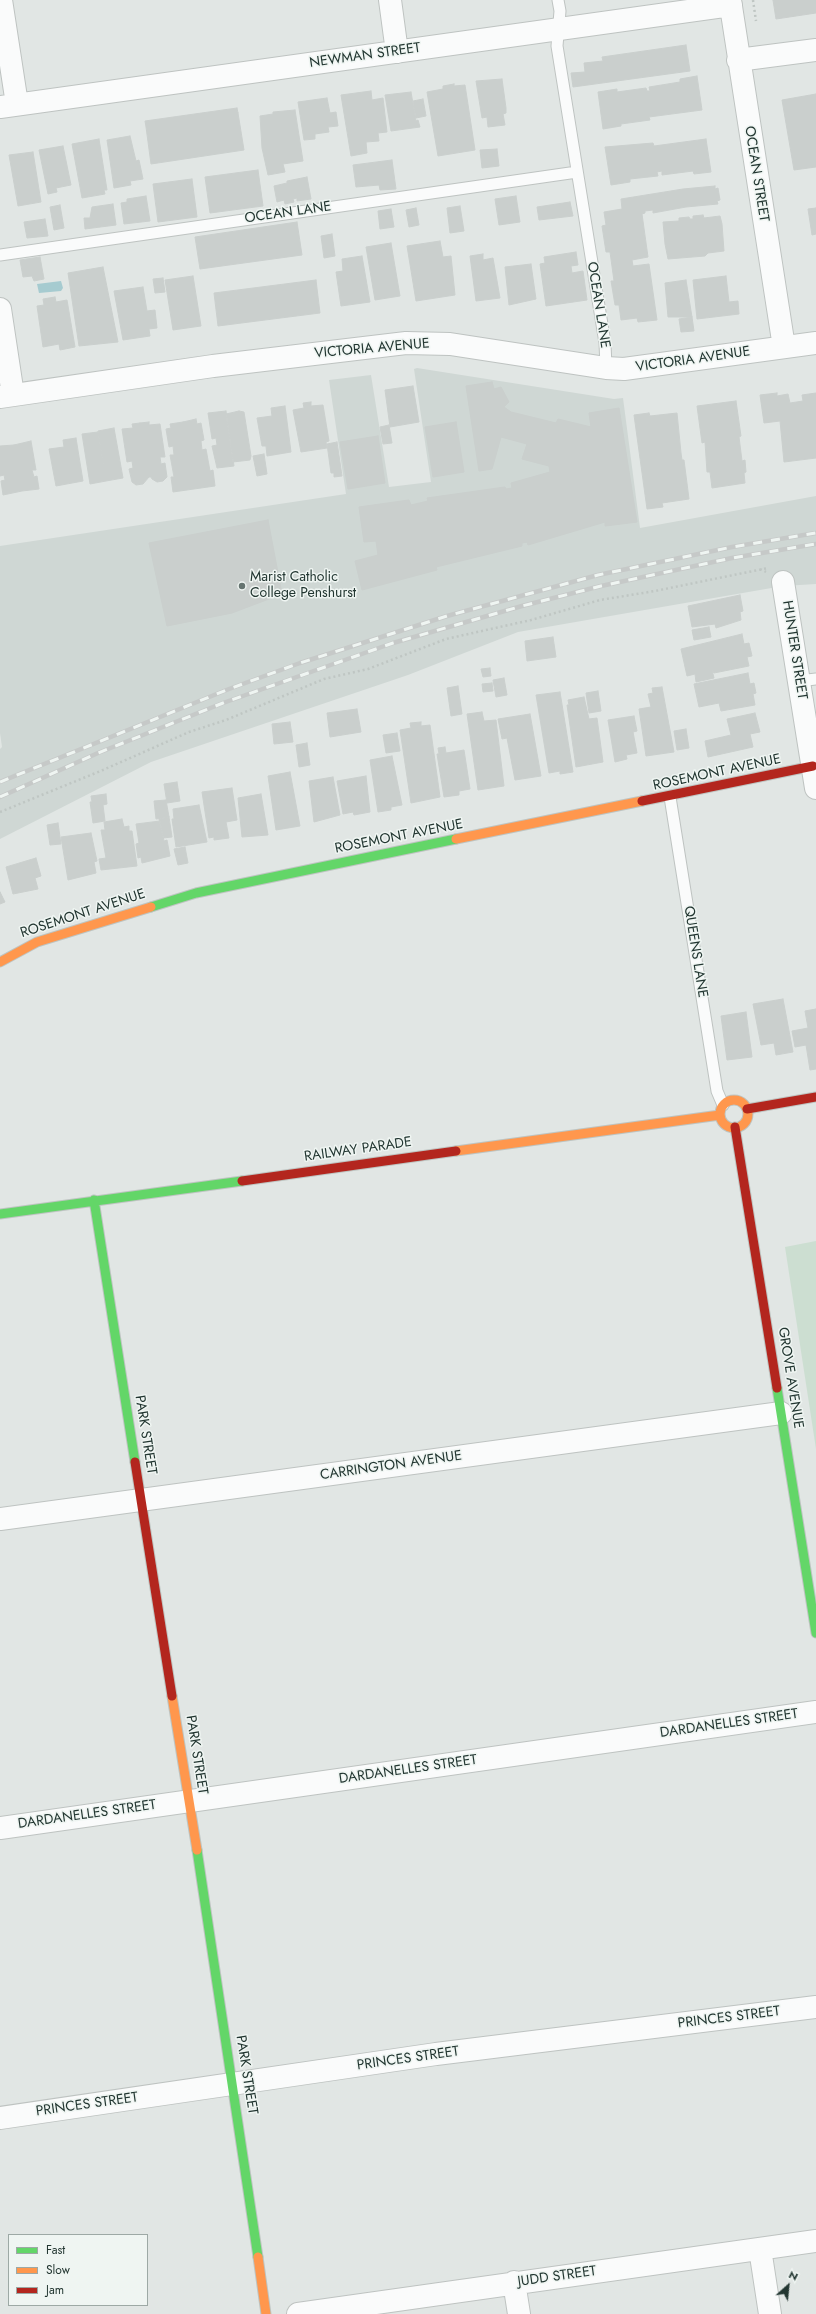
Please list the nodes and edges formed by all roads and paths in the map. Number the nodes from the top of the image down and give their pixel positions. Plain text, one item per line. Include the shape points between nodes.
1 (1, 0) edge
2 (390, 0) edge
3 (558, 0) edge
4 (753, 0) edge
5 (730, 3) edge
6 (756, 22) dead end
7 (559, 29) junction
8 (816, 50) edge
9 (397, 52) junction
10 (738, 60) junction
11 (9, 106) edge
12 (576, 172) junction
13 (0, 254) edge
14 (0, 308) edge
15 (816, 343) edge
16 (784, 347) junction
17 (606, 368) junction
18 (6, 396) edge
19 (779, 575) joint
20 (808, 680) edge
21 (813, 766) junction
22 (816, 788) edge
23 (670, 797) junction
24 (0, 812) edge
25 (0, 962) edge
26 (816, 1097) edge
27 (747, 1109) junction
28 (722, 1110) junction
29 (735, 1127) junction
30 (94, 1200) junction
31 (0, 1214) edge
32 (781, 1413) junction
33 (141, 1500) junction
34 (0, 1519) edge
35 (816, 1633) edge
36 (816, 1712) edge
37 (189, 1801) junction
38 (0, 1828) edge
39 (816, 2007) edge
40 (233, 2085) junction
41 (0, 2118) edge
42 (816, 2241) edge
43 (760, 2249) junction
44 (514, 2282) junction
45 (266, 2314) edge
46 (298, 2314) edge
47 (519, 2314) edge
48 (770, 2314) edge

1 - 11 street
2 - 9 street
3 - 7 lane, OCEAN LANE
4 - 6 path
5 - 7 street, NEWMAN STREET
5 - 10 street, OCEAN STREET
7 - 9 street, NEWMAN STREET
7 - 12 lane, OCEAN LANE via 557,46
8 - 10 street
9 - 11 street, NEWMAN STREET
10 - 16 street, OCEAN STREET
12 - 13 lane, OCEAN LANE
12 - 17 lane, OCEAN LANE via 605,343
14 - 18 street
15 - 16 street, VICTORIA AVENUE
16 - 17 street, VICTORIA AVENUE via 624,369
17 - 18 street, VICTORIA AVENUE via 450,344 406,343 213,366
19 - 20 street, HUNTER STREET
19 - 24 path via 600,600 531,620 446,639 368,669 324,679 226,720 189,732
20 - 21 street, HUNTER STREET
21 - 22 street, HUNTER STREET
21 - 23 street, ROSEMONT AVENUE
23 - 25 street, ROSEMONT AVENUE via 196,893 37,942
23 - 28 lane, QUEENS LANE
26 - 27 street
27 - 28 street via 738,1100 730,1100
27 - 29 street via 746,1121
28 - 29 street via 724,1123
28 - 30 street, RAILWAY PARADE
29 - 32 street, GROVE AVENUE
30 - 31 street, RAILWAY PARADE
30 - 33 street, PARK STREET
32 - 33 street, CARRINGTON AVENUE
32 - 35 street, GROVE AVENUE
33 - 34 street, CARRINGTON AVENUE
33 - 37 street, PARK STREET
36 - 37 street, DARDANELLES STREET
37 - 38 street, DARDANELLES STREET
37 - 40 street, PARK STREET
39 - 40 street, PRINCES STREET via 436,2054
40 - 41 street, PRINCES STREET
40 - 45 street, PARK STREET
42 - 43 street, JUDD STREET
43 - 44 street, JUDD STREET
43 - 48 street
44 - 46 street, JUDD STREET
44 - 47 street

